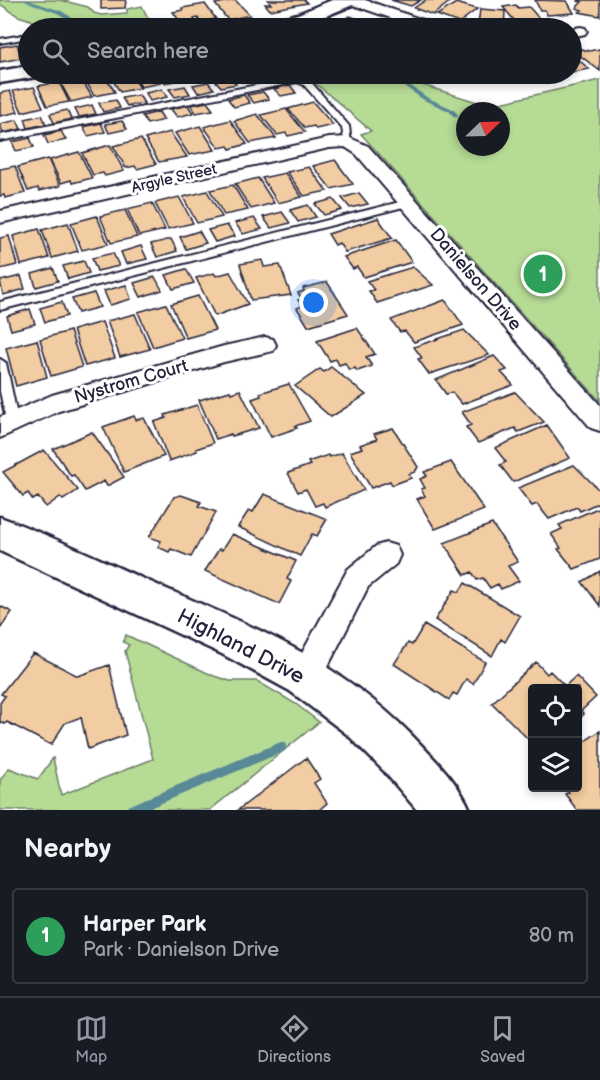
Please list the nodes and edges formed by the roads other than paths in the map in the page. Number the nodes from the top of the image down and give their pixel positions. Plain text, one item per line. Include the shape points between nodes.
1 (350, 0) edge
2 (305, 18) edge
3 (403, 18) edge
4 (18, 38) edge
5 (0, 41) edge
6 (18, 74) edge
7 (0, 77) edge
8 (273, 84) edge
9 (308, 84) edge
10 (0, 138) edge
11 (348, 142) junction
12 (408, 203) junction
13 (0, 217) edge
14 (0, 306) edge
15 (266, 345) dead end
16 (0, 363) edge
17 (600, 421) edge
18 (6, 424) edge
19 (0, 533) edge
20 (386, 555) dead end
21 (306, 677) junction
22 (446, 810) edge

1 - 2 street
1 - 3 street
4 - 5 lane
6 - 7 street
8 - 10 lane
9 - 11 lane via 346,128
11 - 12 street, Danielson Drive via 362,150
11 - 13 street, Argyle Street via 329,143
12 - 14 lane
12 - 17 street, Danielson Drive
15 - 18 street, Nystrom Court via 52,404
16 - 18 lane
19 - 21 street, Highland Drive via 241,642
20 - 21 street via 354,584
21 - 22 street, Highland Drive via 384,738

